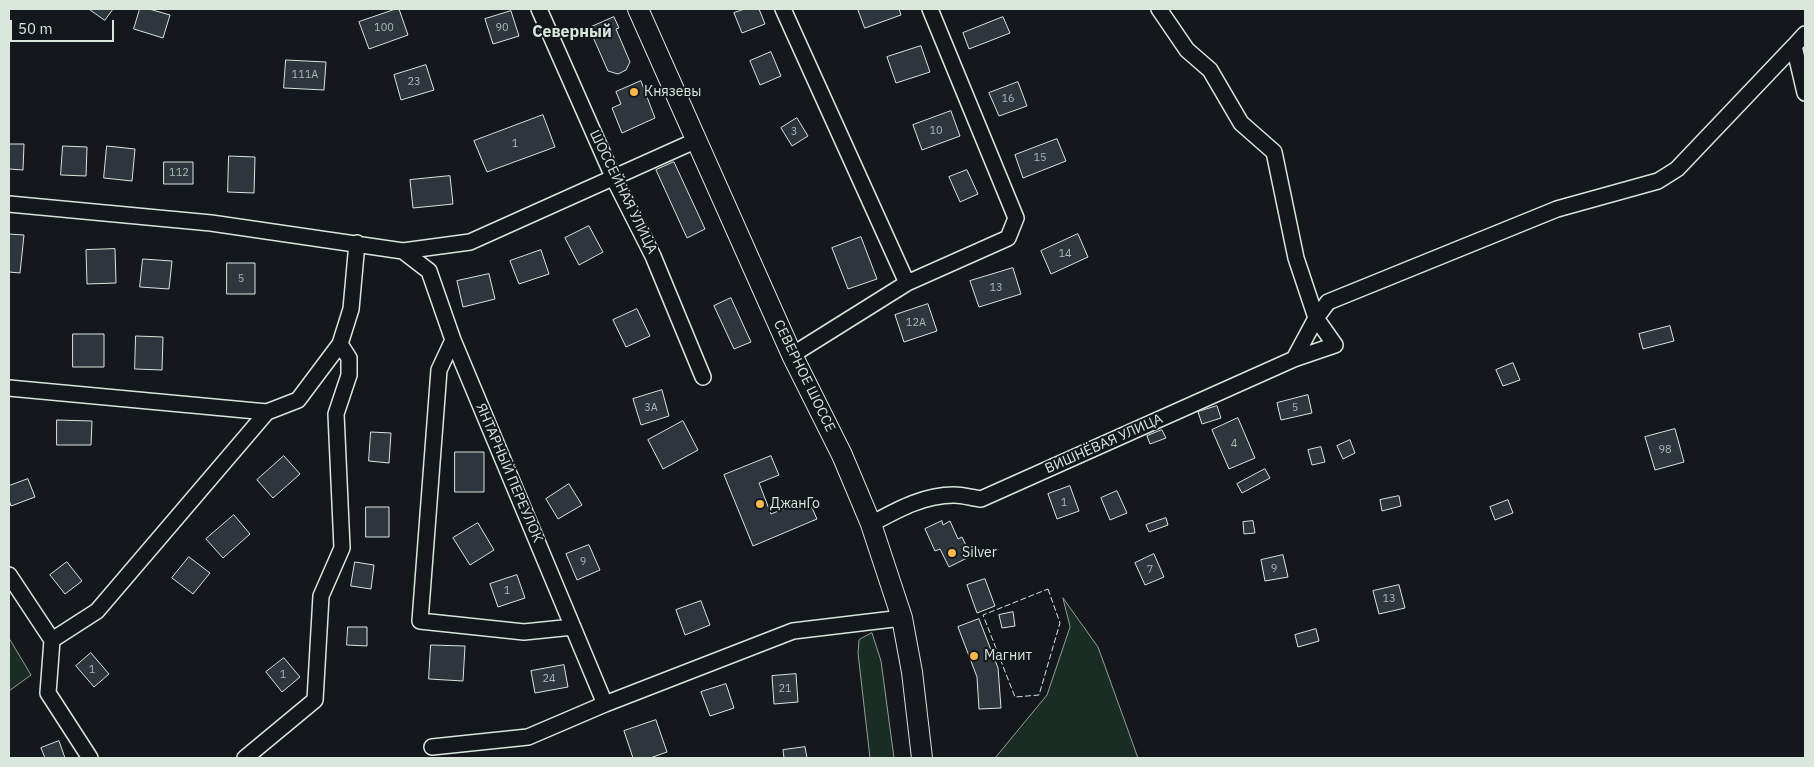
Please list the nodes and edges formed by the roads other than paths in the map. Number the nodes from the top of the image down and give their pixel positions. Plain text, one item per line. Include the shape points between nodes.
1 (538, 9) edge
2 (638, 9) edge
3 (782, 9) edge
4 (930, 9) edge
5 (1159, 9) edge
6 (1805, 34) edge
7 (1794, 46) junction
8 (1805, 93) edge
9 (697, 140) junction
10 (614, 179) junction
11 (9, 204) edge
12 (357, 243) junction
13 (403, 251) junction
14 (907, 283) junction
15 (1316, 318) junction
16 (454, 340) junction
17 (340, 344) junction
18 (792, 354) junction
19 (1294, 359) junction
20 (704, 377) dead end
21 (9, 388) edge
22 (267, 412) junction
23 (871, 524) junction
24 (9, 575) edge
25 (902, 618) junction
26 (573, 626) junction
27 (52, 640) junction
28 (605, 704) junction
29 (432, 747) dead end
30 (90, 758) edge
31 (245, 758) edge
32 (922, 758) edge

1 - 10 street, ШОССЕЙНАЯ УЛИЦА
2 - 9 main road, СЕВЕРНОЕ ШОССЕ
3 - 14 street
4 - 14 street via 1016,218 1008,238
5 - 15 street via 1187,50 1210,70 1241,123 1274,152 1296,258
6 - 7 street
7 - 8 street
7 - 15 street via 1677,169 1658,181 1557,209 1328,302
9 - 10 street
9 - 18 main road, СЕВЕРНОЕ ШОССЕ
10 - 13 street via 470,242
10 - 20 street, ШОССЕЙНАЯ УЛИЦА via 653,256
11 - 12 street via 211,223
12 - 13 street
12 - 17 street via 351,309
13 - 16 street, ЯНТАРНЫЙ ПЕРЕУЛОК via 429,271
14 - 18 street
15 - 19 street
15 - 19 street, ВИШНЁВАЯ УЛИЦА via 1334,345
16 - 26 street, ЯНТАРНЫЙ ПЕРЕУЛОК
16 - 26 street via 439,370 420,621 524,632
17 - 22 street via 298,400
17 - 31 street via 349,358 349,375 336,414 342,548 321,596 315,700
18 - 23 main road, СЕВЕРНОЕ ШОССЕ via 842,455
19 - 23 street, ВИШНЁВАЯ УЛИЦА via 980,499 955,495 929,497
21 - 22 street
22 - 27 street via 97,611
23 - 25 main road, СЕВЕРНОЕ ШОССЕ
24 - 27 street
25 - 28 street via 793,631
25 - 32 main road, СЕВЕРНОЕ ШОССЕ
26 - 28 street, ЯНТАРНЫЙ ПЕРЕУЛОК
27 - 30 street via 48,693
28 - 29 street via 528,737

